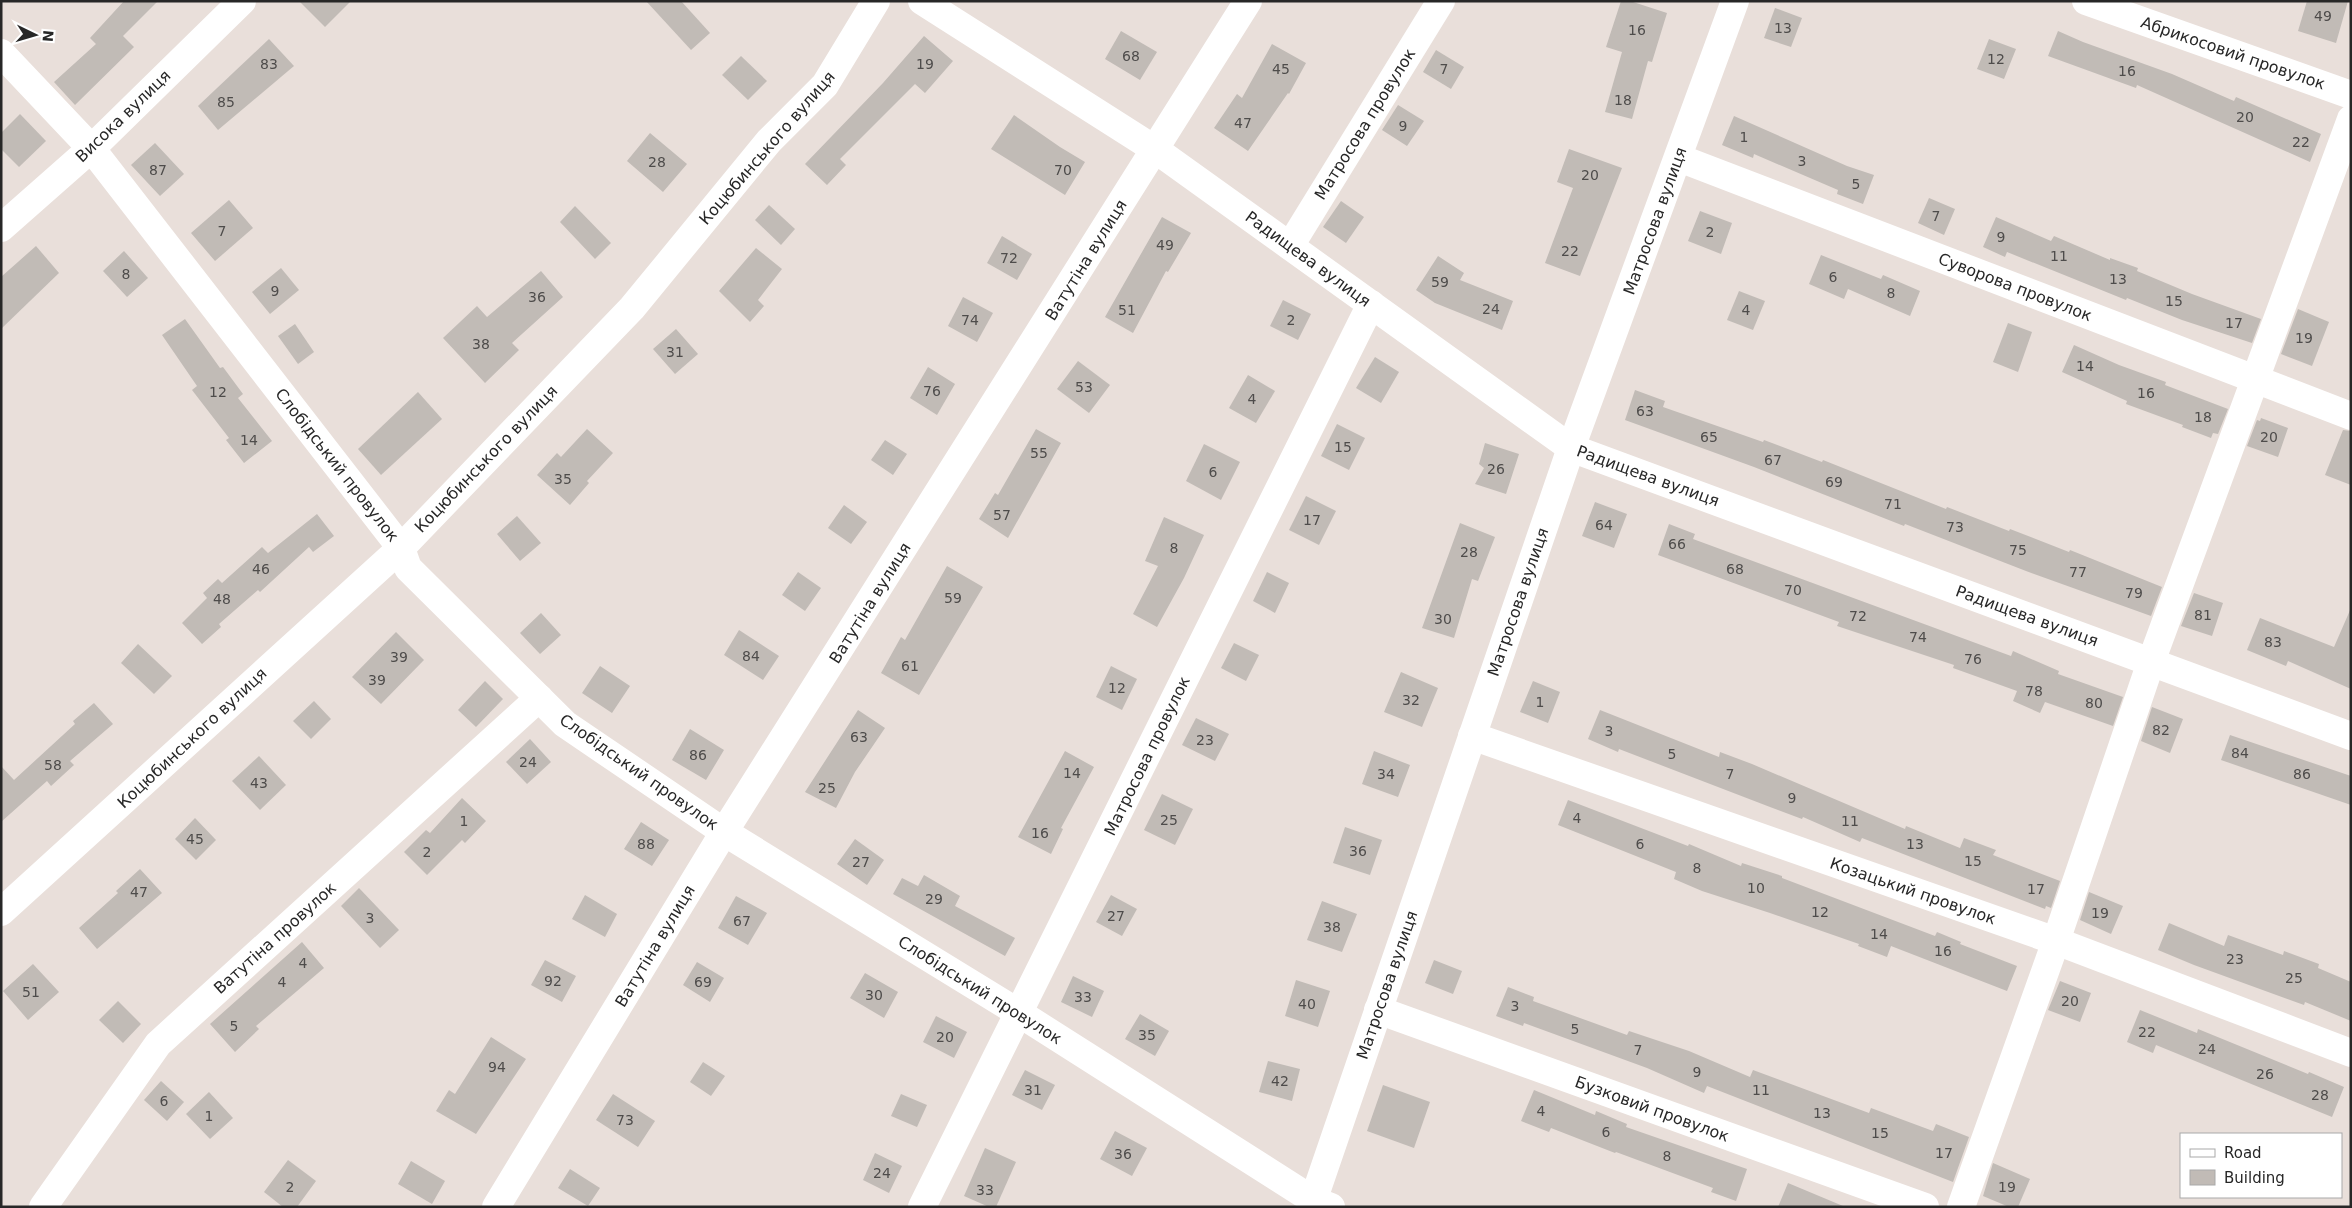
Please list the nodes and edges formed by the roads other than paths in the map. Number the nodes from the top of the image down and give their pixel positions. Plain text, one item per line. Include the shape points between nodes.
1 (242, 1) edge
2 (876, 1) edge
3 (922, 1) edge
4 (1248, 1) edge
5 (1441, 1) edge
6 (1735, 1) edge
7 (2086, 1) edge
8 (1, 52) edge
9 (2351, 95) edge
10 (2351, 119) edge
11 (91, 148) junction
12 (1156, 150) junction
13 (1680, 158) junction
14 (1, 228) edge
15 (1290, 246) junction
16 (1371, 304) junction
17 (2254, 379) junction
18 (2351, 416) edge
19 (1571, 448) junction
20 (401, 548) junction
21 (2151, 662) junction
22 (539, 698) junction
23 (1472, 736) junction
24 (2351, 736) edge
25 (724, 832) junction
26 (1, 912) edge
27 (2056, 941) junction
28 (1378, 1010) junction
29 (1019, 1013) junction
30 (2351, 1054) edge
31 (1318, 1205) edge
32 (43, 1207) edge
33 (496, 1207) edge
34 (922, 1207) edge
35 (1925, 1207) edge
36 (1961, 1207) edge

1 - 11 street, Висока вулиця
2 - 20 street, Коцюбинського вулиця via 825,86 769,141 632,308
3 - 12 street, Радищева вулиця
4 - 12 street, Ватутіна вулиця
5 - 15 street, Матросова провулок
6 - 13 street, Матросова вулиця
7 - 9 street, Абрикосовий провулок
8 - 11 street, Слобідський провулок
10 - 17 street
11 - 14 street, Висока вулиця
11 - 20 street, Слобідський провулок
12 - 15 street, Радищева вулиця
12 - 25 street, Ватутіна вулиця
13 - 17 street, Суворова провулок
13 - 19 street, Матросова вулиця
15 - 16 street, Радищева вулиця
16 - 19 street, Радищева вулиця
16 - 29 street, Матросова провулок
17 - 18 street, Суворова провулок
17 - 21 street
19 - 21 street, Радищева вулиця
19 - 23 street, Матросова вулиця
20 - 22 street, Слобідський провулок via 408,568
20 - 26 street, Коцюбинського вулиця
21 - 24 street, Радищева вулиця
21 - 27 street
22 - 25 street, Слобідський провулок via 565,724
22 - 32 street, Ватутіна провулок via 158,1044
23 - 27 street, Козацький провулок
23 - 28 street, Матросова вулиця
25 - 29 street, Слобідський провулок
25 - 33 street, Ватутіна вулиця
27 - 30 street, Козацький провулок
27 - 36 street
28 - 31 street, Матросова вулиця
28 - 35 street, Бузковий провулок
29 - 31 street, Слобідський провулок
29 - 34 street, Матросова провулок

